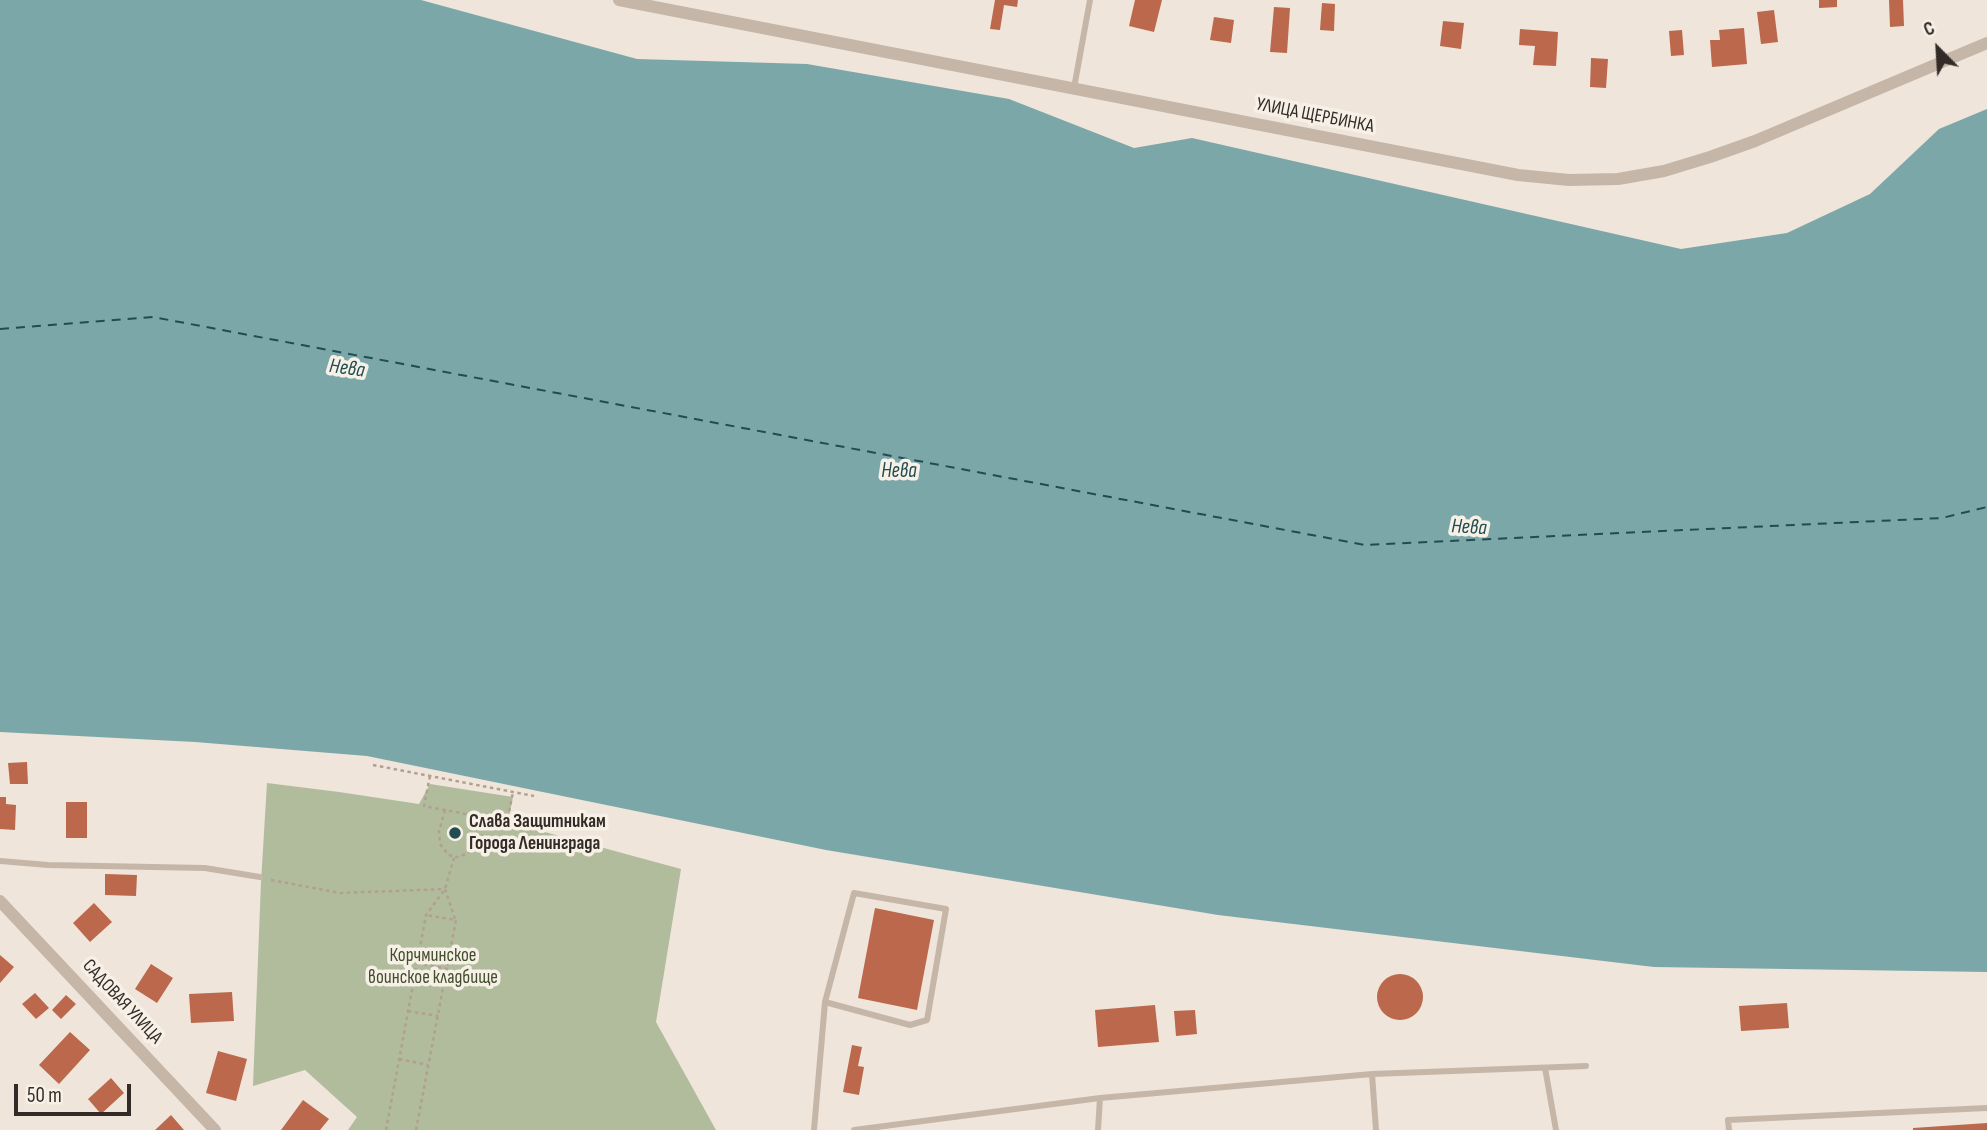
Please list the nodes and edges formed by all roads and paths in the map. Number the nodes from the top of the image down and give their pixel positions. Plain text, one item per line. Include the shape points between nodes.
1 (619, 0) edge
2 (1090, 0) edge
3 (1987, 43) edge
4 (1074, 89) junction
5 (373, 765) dead end
6 (430, 776) junction
7 (513, 792) junction
8 (534, 796) dead end
9 (445, 810) junction
10 (487, 818) junction
11 (454, 858) junction
12 (0, 861) edge
13 (260, 877) joint
14 (444, 889) junction
15 (0, 901) edge
16 (426, 915) junction
17 (456, 920) junction
18 (417, 963) junction
19 (447, 969) junction
20 (825, 1002) junction
21 (408, 1011) junction
22 (438, 1016) junction
23 (399, 1059) junction
24 (429, 1065) junction
25 (1586, 1066) dead end
26 (1545, 1068) junction
27 (1372, 1074) junction
28 (1100, 1098) junction
29 (1987, 1108) edge
30 (215, 1130) edge
31 (386, 1130) edge
32 (416, 1130) edge
33 (814, 1130) edge
34 (853, 1130) edge
35 (1098, 1130) edge
36 (1376, 1130) edge
37 (1556, 1130) edge
38 (1729, 1130) edge

1 - 4 street, УЛИЦА ЩЕРБИНКА
2 - 4 lane
3 - 4 street, УЛИЦА ЩЕРБИНКА via 1755,141 1664,171 1618,179 1518,175
5 - 6 path
6 - 7 path
6 - 9 path via 424,806
7 - 8 path
7 - 10 path via 507,822
9 - 10 path
9 - 11 path via 440,844
10 - 11 path via 475,849
11 - 14 path
12 - 13 lane via 205,867
13 - 14 path via 340,893
14 - 16 path
14 - 17 path
15 - 30 street, САДОВАЯ УЛИЦА
16 - 17 path
16 - 18 path
17 - 19 path
18 - 19 path
18 - 21 path
19 - 22 path
20 - 20 lane via 854,893 946,909 927,1020 910,1024
20 - 33 lane
21 - 22 path
21 - 23 path
22 - 24 path
23 - 24 path
23 - 31 path
24 - 32 path
25 - 26 lane
26 - 27 lane
26 - 37 lane
27 - 28 lane
27 - 36 lane
28 - 34 lane
28 - 35 lane
29 - 38 lane via 1728,1120

